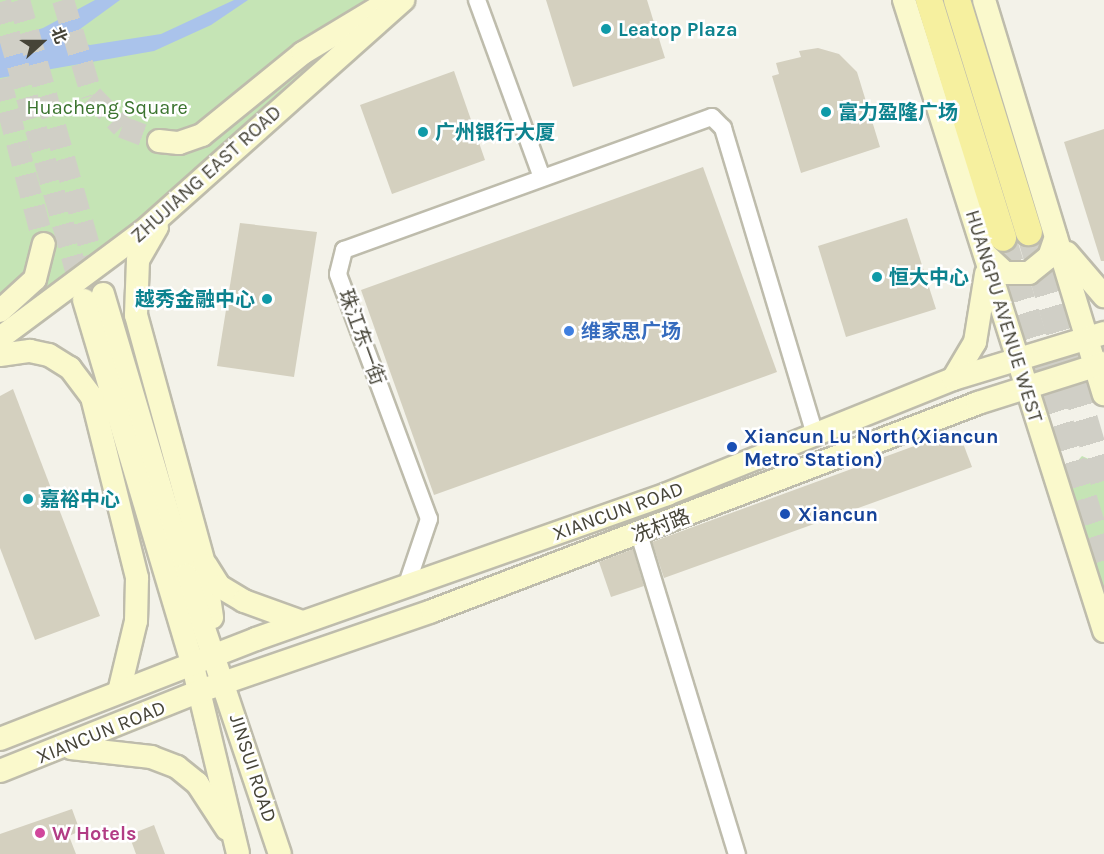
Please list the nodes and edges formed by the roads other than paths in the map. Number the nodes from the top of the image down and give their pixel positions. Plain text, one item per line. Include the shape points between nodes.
1 (393, 0) edge
2 (403, 0) edge
3 (477, 0) edge
4 (904, 0) edge
5 (929, 0) edge
6 (957, 0) edge
7 (984, 0) edge
8 (159, 141) tunnel mouth
9 (542, 178) junction
10 (172, 206) junction
11 (1029, 232) tunnel mouth
12 (1056, 237) junction
13 (44, 244) tunnel mouth
14 (994, 246) junction
15 (1104, 296) edge
16 (0, 311) edge
17 (1095, 335) edge
18 (0, 338) edge
19 (0, 355) edge
20 (1018, 360) junction
21 (1100, 365) edge
22 (952, 378) junction
23 (1026, 387) junction
24 (1104, 394) edge
25 (814, 431) junction
26 (639, 534) junction
27 (204, 563) junction
28 (406, 587) junction
29 (302, 622) junction
30 (1104, 632) edge
31 (215, 655) junction
32 (193, 666) junction
33 (225, 683) junction
34 (200, 691) junction
35 (119, 692) junction
36 (0, 739) edge
37 (66, 748) junction
38 (0, 771) edge
39 (236, 847) edge
40 (280, 854) edge
41 (736, 854) edge

1 - 8 main road via 303,53 202,135 179,143
2 - 10 main road, ZHUJIANG EAST ROAD
3 - 9 street
4 - 14 main road, HUANGPU AVENUE WEST
5 - 14 main road
6 - 11 main road
7 - 12 main road
9 - 25 street via 712,117 723,128
9 - 28 street, 珠江东一街 via 344,250 338,274 429,519
10 - 18 main road, ZHUJIANG EAST ROAD via 75,286
10 - 27 main road via 138,260 134,294
12 - 14 main road via 1049,257 1029,273 1005,273
12 - 15 main road
12 - 17 main road
13 - 16 main road via 35,279
14 - 20 main road, HUANGPU AVENUE WEST
14 - 22 main road via 975,342
17 - 20 main road, XIANCUN ROAD
17 - 21 main road
19 - 35 main road via 30,351 49,355 70,368 92,397 137,578 136,621
20 - 22 main road, XIANCUN ROAD
20 - 23 main road, HUANGPU AVENUE WEST
21 - 23 main road, 冼村路
21 - 24 main road
22 - 25 main road, XIANCUN ROAD
23 - 26 main road, 冼村路
23 - 30 main road, HUANGPU AVENUE WEST
25 - 28 main road, XIANCUN ROAD via 667,494
26 - 33 main road, 冼村路
26 - 41 street
27 - 29 main road via 219,586 252,605
27 - 31 main road
28 - 29 main road, XIANCUN ROAD
29 - 31 main road, XIANCUN ROAD
31 - 32 main road, XIANCUN ROAD
31 - 32 main road, JINSUI ROAD via 93,297
31 - 33 main road, JINSUI ROAD
32 - 34 main road, JINSUI ROAD
32 - 35 main road, XIANCUN ROAD
33 - 34 main road, 冼村路
33 - 40 main road, JINSUI ROAD
34 - 37 main road, XIANCUN ROAD
34 - 39 main road, JINSUI ROAD
35 - 36 main road, XIANCUN ROAD
37 - 38 main road, XIANCUN ROAD
37 - 39 main road via 151,757 177,767 197,783

